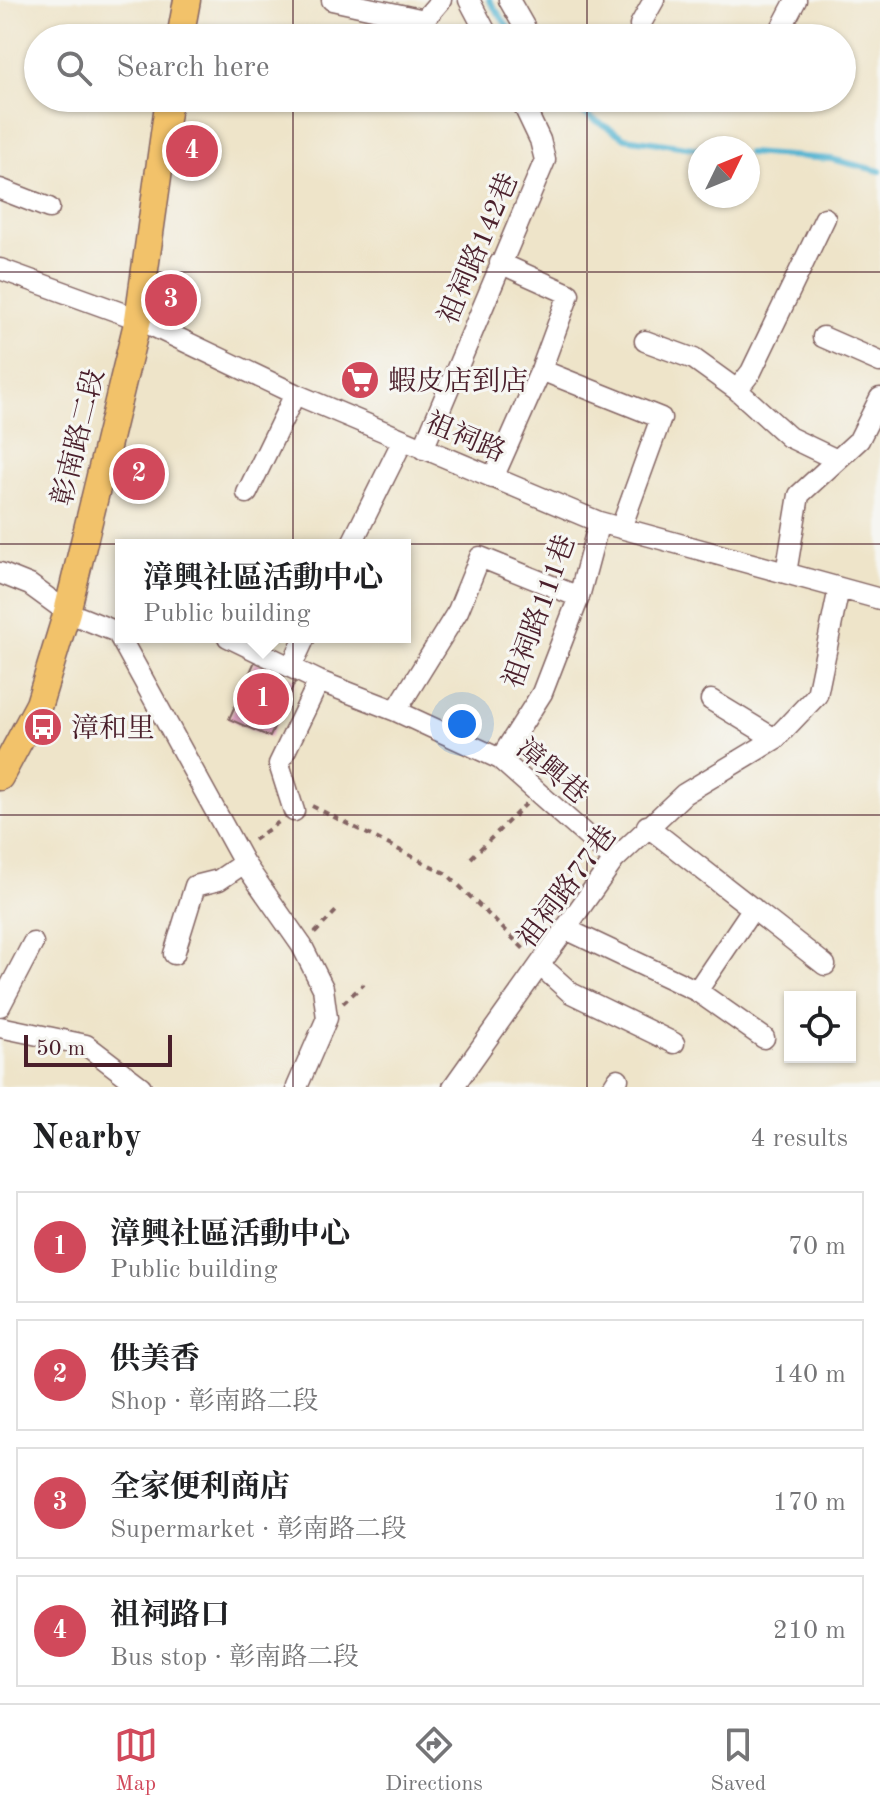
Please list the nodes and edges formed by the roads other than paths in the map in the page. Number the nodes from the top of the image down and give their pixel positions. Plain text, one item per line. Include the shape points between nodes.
1 (187, 0) edge
2 (332, 0) edge
3 (441, 0) edge
4 (469, 0) edge
5 (509, 0) edge
6 (654, 0) edge
7 (796, 0) edge
8 (183, 24) edge
9 (482, 24) edge
10 (523, 24) edge
11 (641, 24) edge
12 (783, 24) edge
13 (167, 112) edge
14 (526, 112) edge
15 (0, 189) edge
16 (49, 208) dead end
17 (825, 218) dead end
18 (500, 263) junction
19 (0, 269) edge
20 (138, 319) junction
21 (823, 337) dead end
22 (645, 341) dead end
23 (880, 362) edge
24 (541, 370) junction
25 (737, 390) junction
26 (295, 394) junction
27 (880, 398) edge
28 (403, 440) junction
29 (423, 449) junction
30 (837, 460) junction
31 (493, 478) junction
32 (247, 493) dead end
33 (599, 522) junction
34 (621, 528) junction
35 (354, 539) edge
36 (0, 573) edge
37 (786, 573) junction
38 (839, 588) junction
39 (579, 597) junction
40 (880, 599) edge
41 (67, 612) junction
42 (115, 630) edge
43 (126, 643) edge
44 (242, 643) edge
45 (302, 643) edge
46 (292, 665) junction
47 (319, 681) junction
48 (711, 700) dead end
49 (396, 711) junction
50 (775, 739) junction
51 (500, 759) junction
52 (0, 777) edge
53 (294, 811) road end
54 (647, 826) junction
55 (242, 857) junction
56 (614, 860) junction
57 (753, 908) junction
58 (568, 930) junction
59 (33, 943) dead end
60 (174, 954) dead end
61 (825, 965) dead end
62 (541, 966) junction
63 (697, 991) junction
64 (0, 1006) edge
65 (0, 1027) edge
66 (764, 1038) dead end
67 (674, 1043) dead end
68 (141, 1087) edge
69 (297, 1087) edge
70 (453, 1087) edge

1 - 8 main road
2 - 3 street via 424,20
4 - 9 street
5 - 10 street
6 - 11 street
7 - 12 street
13 - 20 main road, 彰南路二段
14 - 18 street, 祖祠路142巷 via 545,160
15 - 16 street
17 - 25 street via 751,372
18 - 24 street via 569,294
18 - 29 street, 祖祠路142巷
19 - 20 street, 祖祠路
20 - 26 street, 祖祠路
20 - 41 main road, 彰南路二段
21 - 23 street
22 - 25 street via 694,359
24 - 31 street
24 - 34 street via 661,418
25 - 30 street via 789,437
26 - 28 street, 祖祠路
26 - 32 street
27 - 30 street via 859,440
28 - 29 street, 祖祠路
28 - 35 street
29 - 31 street, 祖祠路
30 - 37 street via 799,495
31 - 33 street, 祖祠路
33 - 34 street, 祖祠路
33 - 39 street, 祖祠路111巷
34 - 37 street, 祖祠路
36 - 41 street via 30,585
37 - 38 street, 祖祠路
38 - 40 street, 祖祠路
38 - 50 street, 祖祠路77巷 via 817,695
39 - 49 street via 480,557 458,611
39 - 51 street, 祖祠路111巷 via 542,693
41 - 42 street
41 - 52 main road, 彰南路二段 via 39,704
43 - 55 street
44 - 46 street, 漳興巷
45 - 46 street
46 - 47 street, 漳興巷
47 - 49 street, 漳興巷
47 - 53 street via 279,764
48 - 50 street
49 - 51 street, 漳興巷
50 - 54 street, 祖祠路77巷 via 684,794
51 - 56 street, 漳興巷
54 - 56 street, 祖祠路77巷
54 - 57 street
55 - 60 street via 219,880 195,886
55 - 69 street via 302,946 323,988 327,1018
56 - 58 street, 祖祠路77巷
57 - 61 street
57 - 63 street
58 - 62 street, 祖祠路77巷
58 - 63 street
59 - 64 street
62 - 67 street via 571,993
62 - 70 street, 祖祠路77巷
63 - 66 street
65 - 68 street via 86,1045

